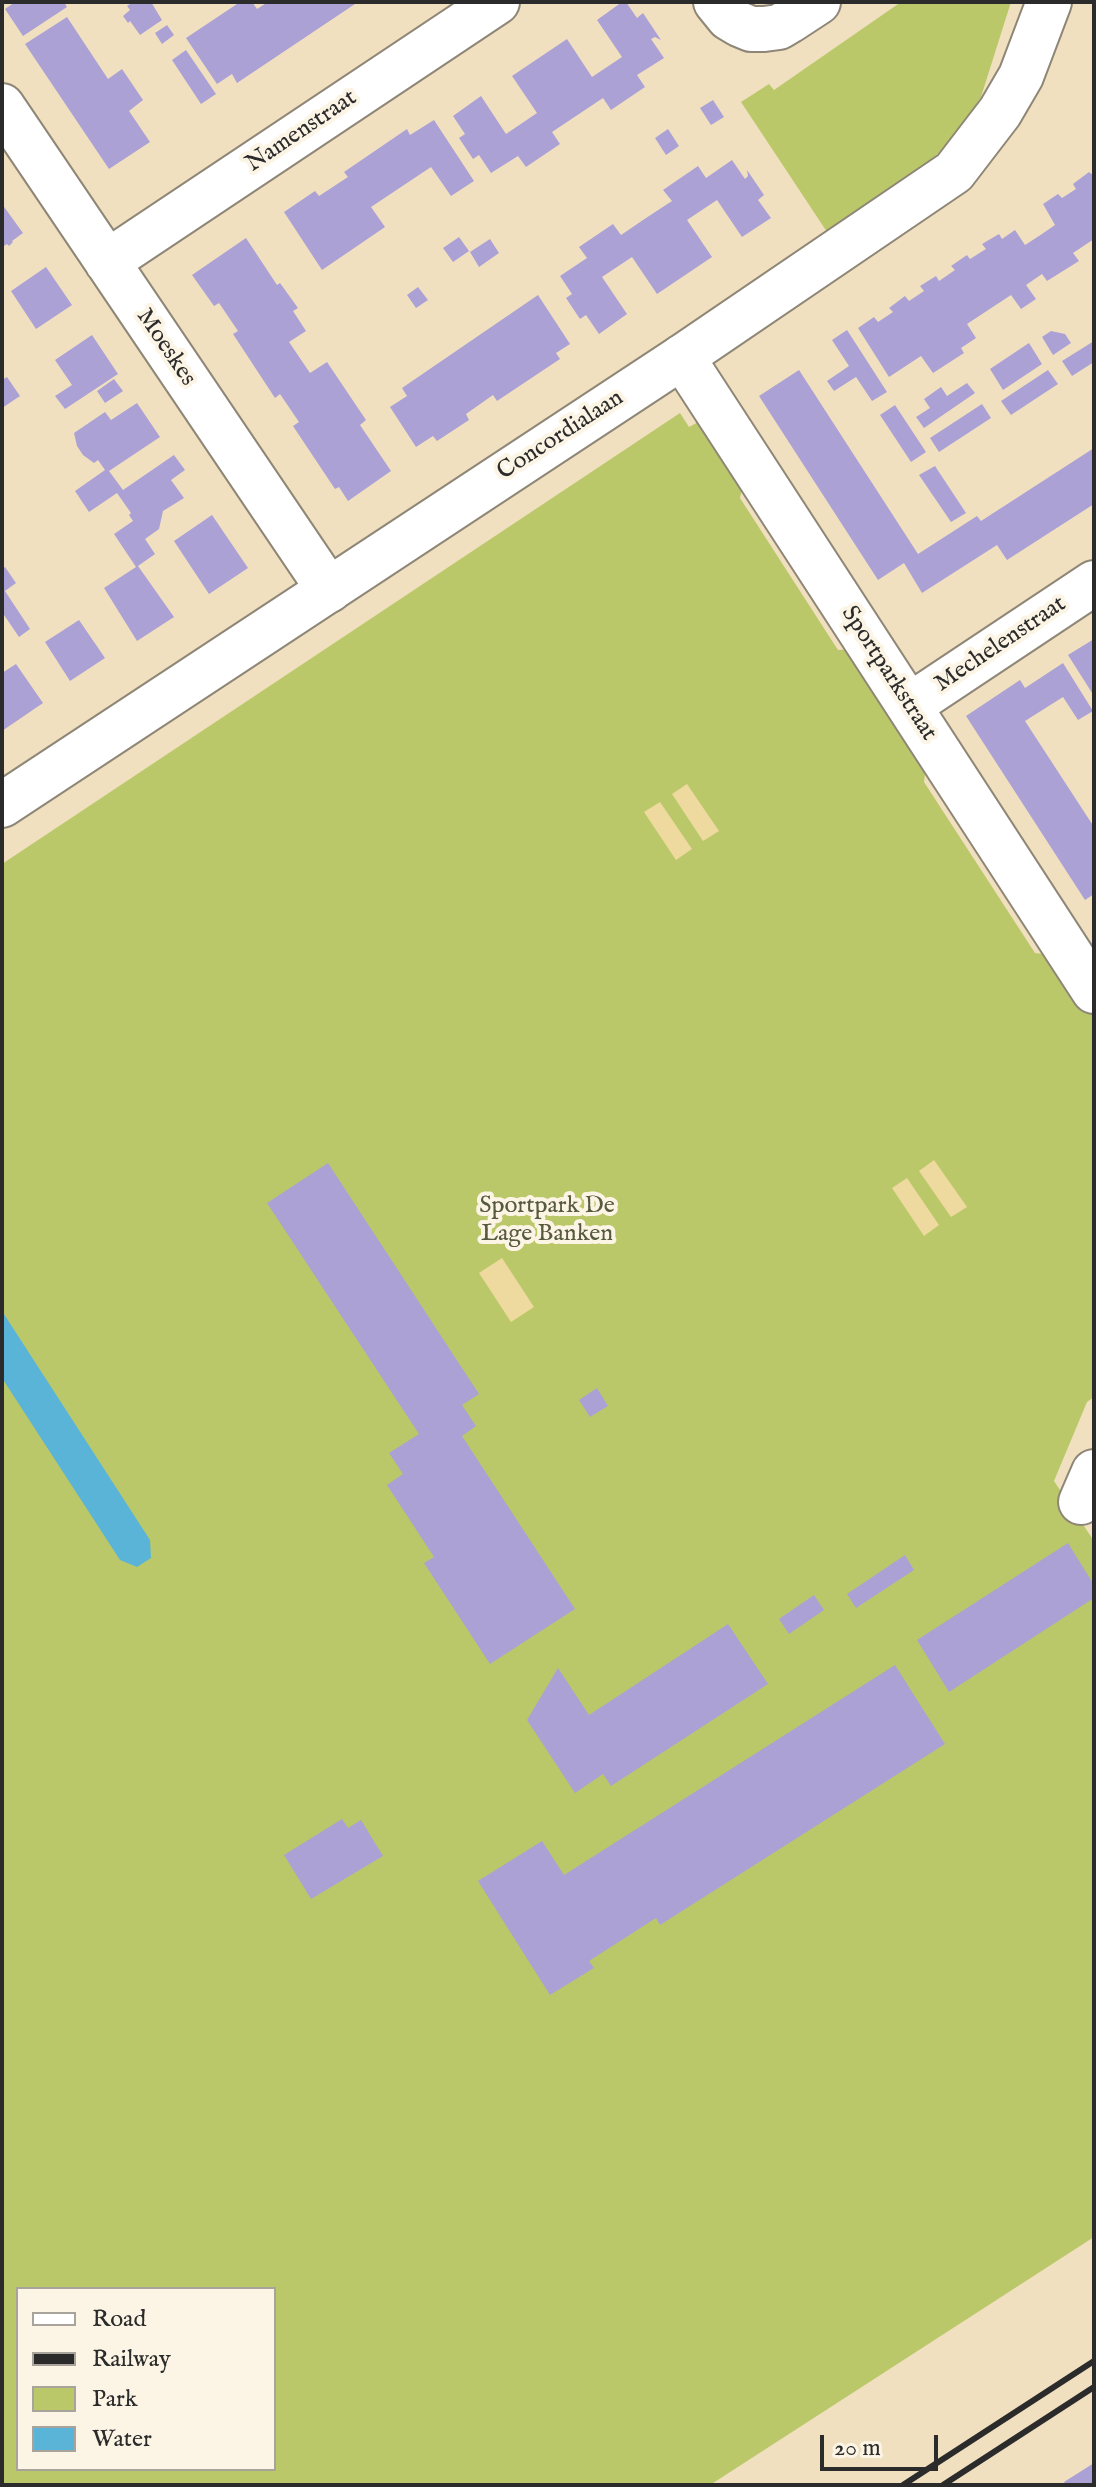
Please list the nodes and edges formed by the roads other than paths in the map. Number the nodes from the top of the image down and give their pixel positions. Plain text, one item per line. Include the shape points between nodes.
1 (497, 2) edge
2 (716, 2) edge
3 (818, 2) edge
4 (1049, 2) edge
5 (2, 106) edge
6 (107, 262) junction
7 (682, 357) junction
8 (1094, 583) edge
9 (329, 590) junction
10 (909, 706) junction
11 (2, 805) edge
12 (1094, 991) edge

1 - 6 street, Namenstraat
2 - 3 street via 729,18 751,29 779,27
4 - 7 street, Concordialaan via 1021,76 954,172
5 - 6 street, Moeskes
6 - 9 street, Moeskes
7 - 9 street, Concordialaan
7 - 10 street, Sportparkstraat
8 - 10 street, Mechelenstraat
9 - 11 street, Concordialaan
10 - 12 street, Sportparkstraat

